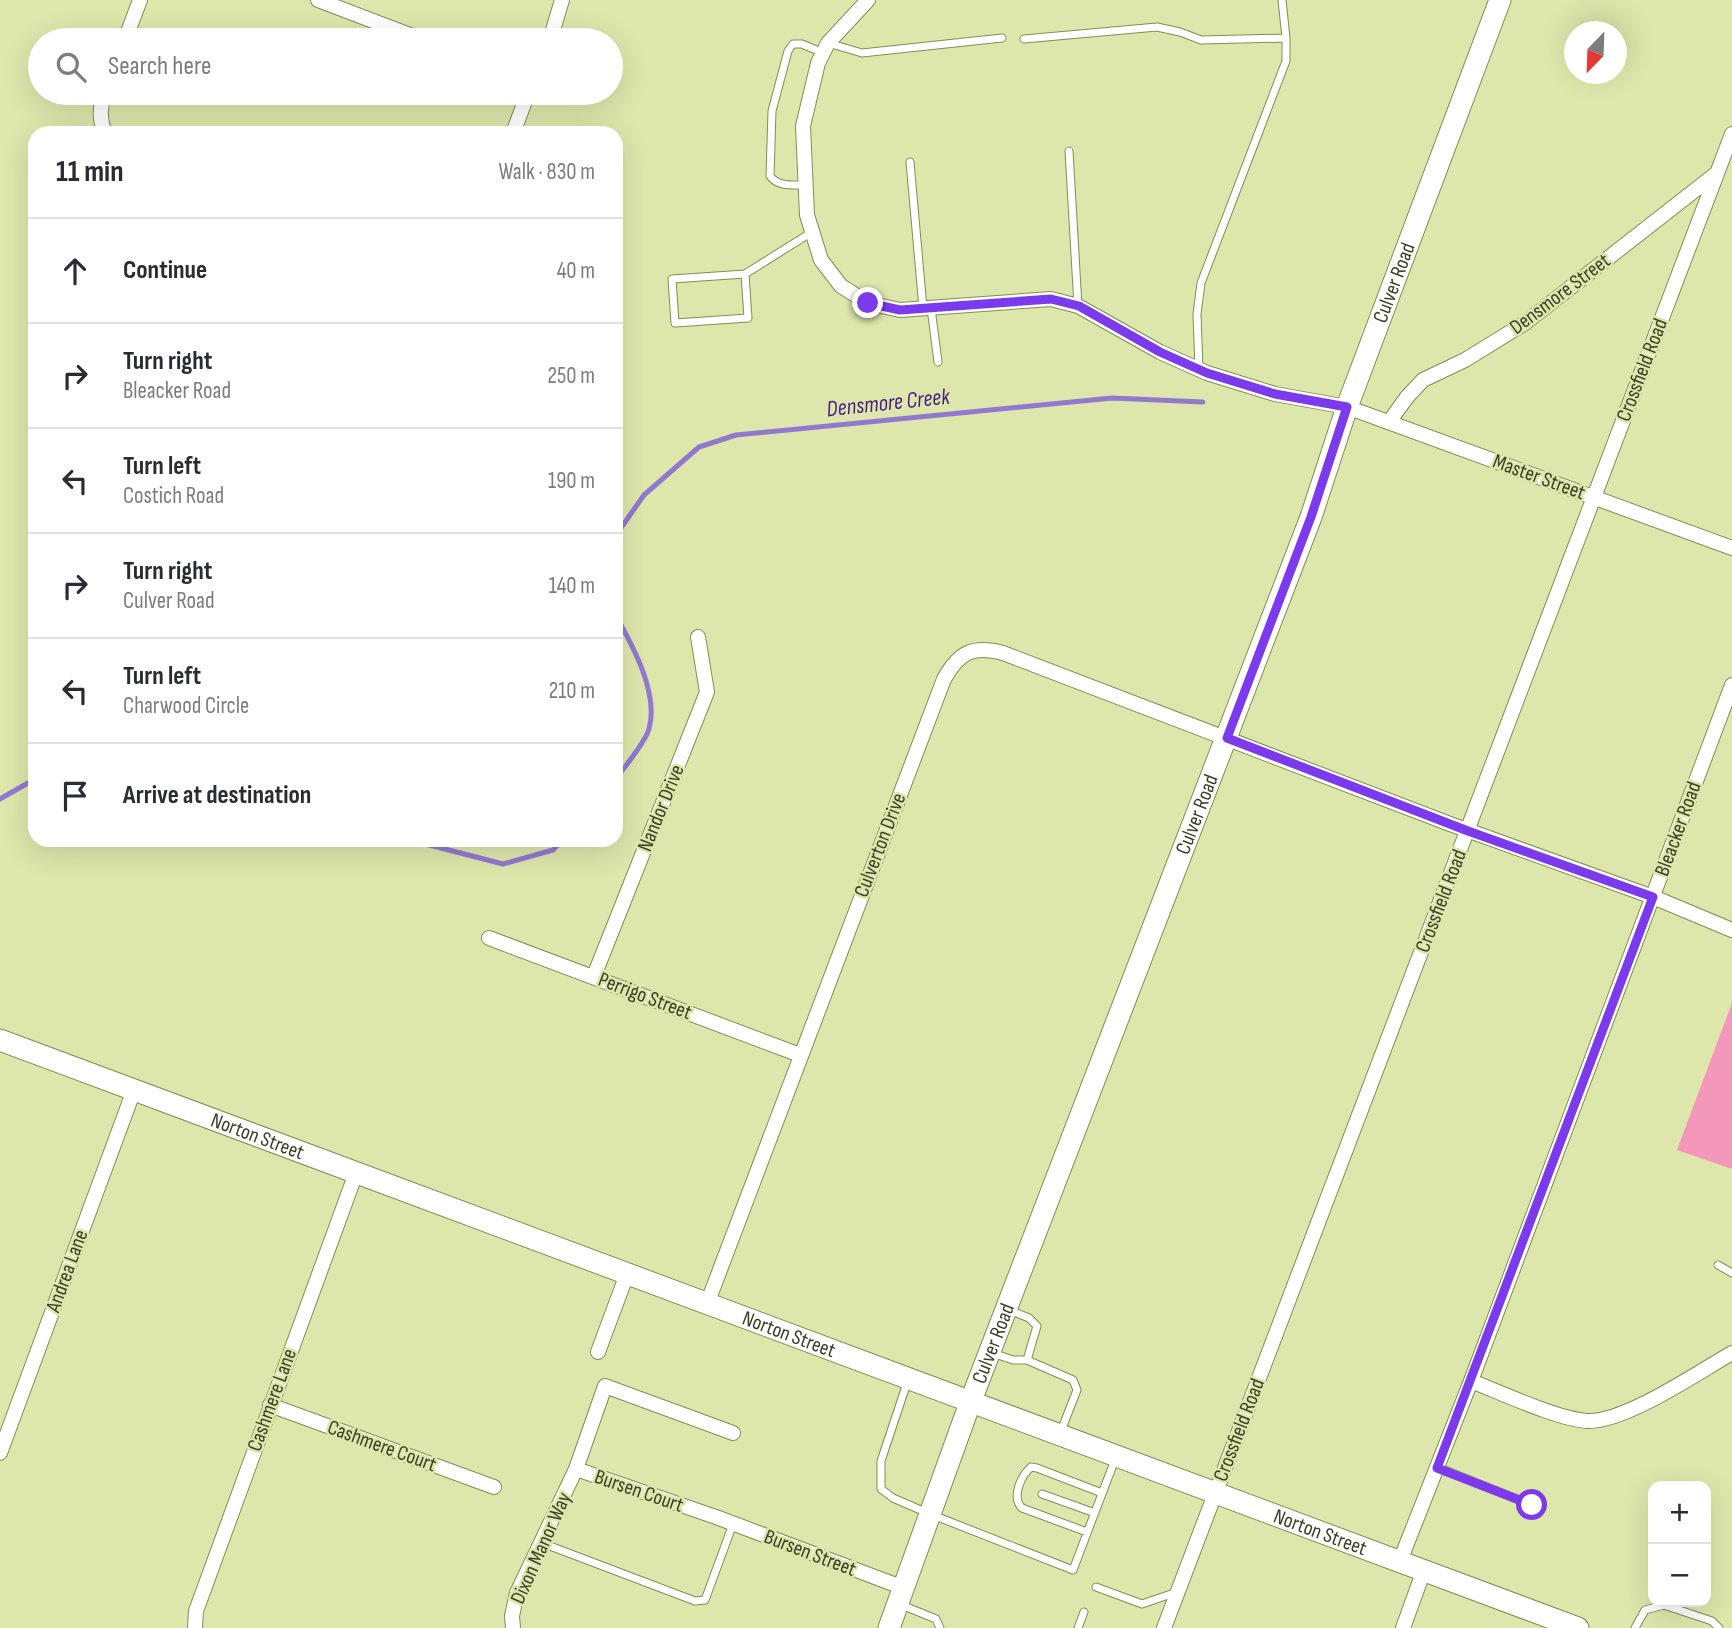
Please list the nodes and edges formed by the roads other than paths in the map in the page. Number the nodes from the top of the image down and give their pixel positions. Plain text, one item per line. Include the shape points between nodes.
1 (141, 0) edge
2 (318, 0) edge
3 (562, 0) edge
4 (868, 0) edge
5 (1282, 0) edge
6 (1500, 0) edge
7 (130, 28) edge
8 (392, 28) edge
9 (554, 28) edge
10 (1002, 38) dead end
11 (1286, 38) junction
12 (1024, 39) dead end
13 (825, 48) junction
14 (101, 105) edge
15 (524, 105) edge
16 (102, 126) edge
17 (516, 126) edge
18 (1732, 134) edge
19 (1069, 151) dead end
20 (1732, 161) edge
21 (910, 162) dead end
22 (1717, 173) junction
23 (806, 185) junction
24 (812, 232) junction
25 (745, 274) junction
26 (1079, 306) junction
27 (927, 308) junction
28 (938, 362) dead end
29 (1199, 369) junction
30 (1347, 407) junction
31 (1389, 422) junction
32 (1593, 497) junction
33 (1732, 548) edge
34 (698, 637) dead end
35 (1732, 685) edge
36 (1227, 738) junction
37 (1468, 831) junction
38 (1653, 897) junction
39 (1732, 930) edge
40 (489, 937) dead end
41 (594, 976) junction
42 (0, 1040) edge
43 (800, 1055) junction
44 (134, 1090) junction
45 (356, 1173) junction
46 (1718, 1265) dead end
47 (1732, 1273) edge
48 (626, 1274) junction
49 (707, 1304) junction
50 (1007, 1309) junction
51 (598, 1352) dead end
52 (990, 1352) junction
53 (1732, 1353) edge
54 (1027, 1360) junction
55 (908, 1379) junction
56 (1471, 1381) junction
57 (970, 1403) junction
58 (270, 1405) junction
59 (733, 1433) dead end
60 (1059, 1435) junction
61 (0, 1453) edge
62 (1116, 1457) junction
63 (1437, 1468) junction
64 (576, 1469) junction
65 (494, 1487) dead end
66 (1102, 1493) junction
67 (1215, 1493) junction
68 (1042, 1494) dead end
69 (1532, 1505) dead end
70 (1095, 1513) junction
71 (930, 1514) junction
72 (716, 1517) joint
73 (733, 1524) junction
74 (1087, 1532) junction
75 (542, 1543) junction
76 (1400, 1561) junction
77 (1424, 1570) junction
78 (1096, 1587) dead end
79 (1178, 1592) junction
80 (901, 1596) junction
81 (1084, 1612) dead end
82 (195, 1628) edge
83 (513, 1628) edge
84 (889, 1628) edge
85 (940, 1628) edge
86 (1078, 1628) edge
87 (1164, 1628) edge
88 (1403, 1628) edge
89 (1578, 1628) edge
90 (1635, 1628) edge
91 (1719, 1628) edge

1 - 7 street
2 - 8 street
3 - 9 street
4 - 13 street
5 - 11 lane
6 - 30 main road, Culver Road
10 - 13 lane via 862,53
11 - 12 lane via 1201,40 1157,27
11 - 29 lane via 1286,61 1201,283
13 - 23 street, Master Street via 803,126
13 - 23 lane via 793,44 772,111 770,176 775,183
14 - 16 street
15 - 17 street
18 - 22 street, Crossfield Road
19 - 26 lane
20 - 22 street, Densmore Street
21 - 27 lane
22 - 31 street, Densmore Street via 1524,323 1423,380
22 - 32 street, Crossfield Road
23 - 24 street, Master Street
24 - 25 lane
24 - 27 street, Master Street via 821,260 841,286 868,303 900,310
25 - 25 lane via 672,279 675,323 748,318
26 - 27 street, Master Street via 1051,299
26 - 29 street, Master Street
27 - 28 lane
29 - 30 street, Master Street via 1275,394
30 - 31 street, Master Street
30 - 36 main road, Culver Road via 1311,517
31 - 32 street, Master Street
32 - 33 street, Master Street
32 - 37 street, Crossfield Road
34 - 41 street, Nandor Drive via 707,691
35 - 38 street, Bleacker Road
36 - 37 street, Culverton Drive
36 - 43 street, Culverton Drive via 1003,653 981,649 956,660 944,679
36 - 50 main road, Culver Road
37 - 38 street, Culverton Drive
37 - 67 street, Crossfield Road
38 - 39 street, Culverton Drive
38 - 56 street, Bleacker Road
40 - 41 street, Perrigo Street
41 - 43 street, Perrigo Street
42 - 44 main road, Norton Street
43 - 49 street, Culverton Drive
44 - 45 main road, Norton Street
44 - 61 street, Andrea Lane
45 - 48 main road, Norton Street
45 - 58 street, Cashmere Lane
46 - 47 lane
48 - 49 main road, Norton Street
48 - 51 street
49 - 55 main road, Norton Street
50 - 52 main road, Culver Road
50 - 54 lane via 1030,1318 1037,1326
52 - 54 lane
52 - 57 main road, Culver Road
53 - 56 street via 1632,1410 1597,1420 1568,1417
54 - 60 lane via 1076,1384
55 - 57 main road, Norton Street
55 - 71 lane via 881,1461 881,1489
56 - 63 street, Bleacker Road
57 - 60 main road, Norton Street
57 - 71 main road, Culver Road
58 - 65 street, Cashmere Court
58 - 82 street, Cashmere Lane via 195,1611
59 - 64 street, Bursen Court via 605,1386
60 - 62 main road, Norton Street
62 - 66 lane
62 - 67 main road, Norton Street
63 - 69 lane
63 - 76 street, Bleacker Road
64 - 72 street, Bursen Court
64 - 75 street, Dixon Manor Way
66 - 70 lane
66 - 74 lane via 1031,1467 1025,1472 1016,1496 1022,1508
67 - 76 main road, Norton Street
67 - 79 street, Crossfield Road
68 - 70 lane
70 - 74 lane
71 - 74 lane via 1073,1570
71 - 80 main road, Culver Road
72 - 73 street, Bursen Street
73 - 75 lane via 705,1600 695,1601
73 - 80 street, Bursen Street
75 - 83 street, Dixon Manor Way via 517,1592
76 - 77 main road, Norton Street
77 - 88 street
77 - 89 main road, Norton Street
78 - 79 lane via 1142,1604
79 - 87 street, Crossfield Road
80 - 84 main road, Culver Road
80 - 85 lane via 936,1619
81 - 86 lane
90 - 91 lane via 1645,1610 1664,1605 1712,1621

